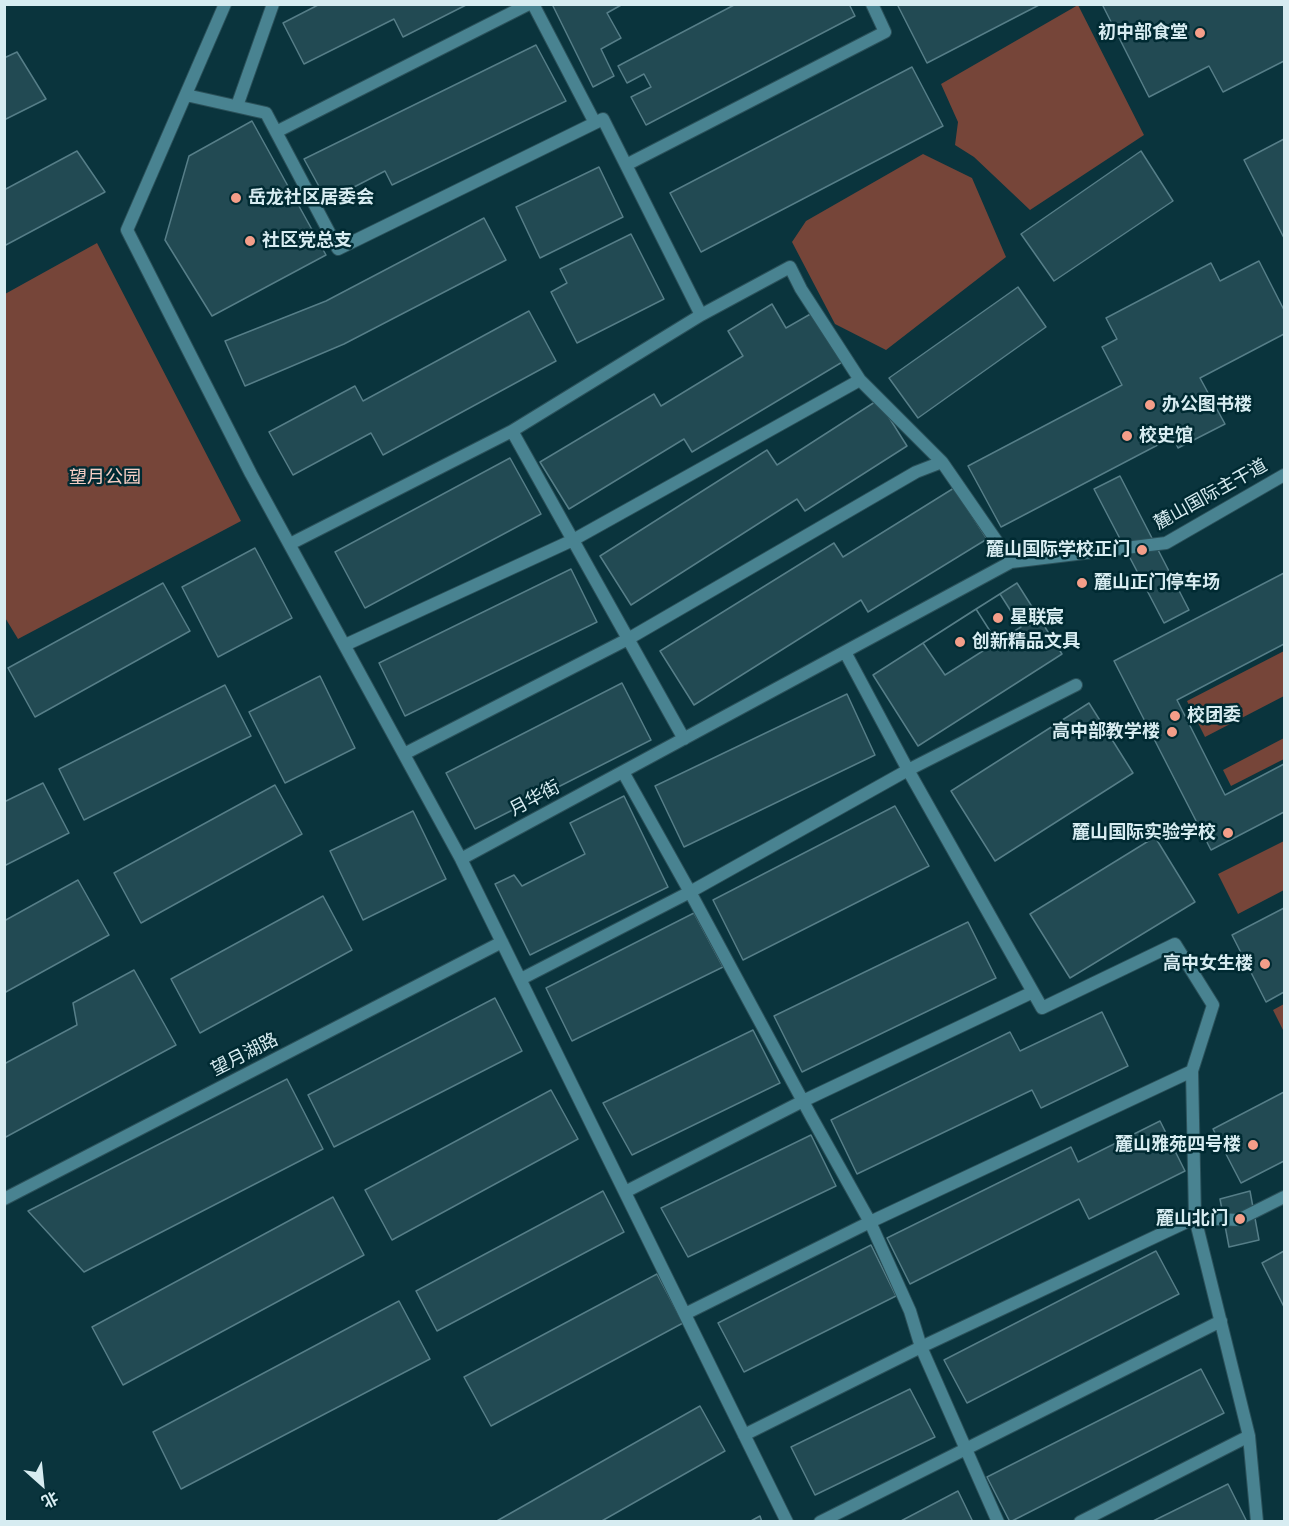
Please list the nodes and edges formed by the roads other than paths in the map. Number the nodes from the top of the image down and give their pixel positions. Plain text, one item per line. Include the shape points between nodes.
1 (225, 4) edge
2 (273, 4) edge
3 (531, 4) edge
4 (872, 4) edge
5 (186, 95) junction
6 (237, 106) junction
7 (595, 123) junction
8 (276, 132) junction
9 (626, 165) junction
10 (701, 315) junction
11 (860, 380) junction
12 (512, 431) junction
13 (942, 462) junction
14 (1284, 475) edge
15 (573, 540) junction
16 (290, 544) junction
17 (1011, 562) junction
18 (628, 639) junction
19 (345, 645) junction
20 (845, 652) junction
21 (1076, 685) dead end
22 (684, 739) junction
23 (404, 754) junction
24 (908, 770) junction
25 (623, 772) junction
26 (461, 859) junction
27 (690, 892) junction
28 (502, 942) junction
29 (521, 979) junction
30 (1033, 992) junction
31 (1192, 1071) junction
32 (803, 1101) junction
33 (625, 1192) junction
34 (1284, 1197) edge
35 (4, 1199) edge
36 (1195, 1218) junction
37 (870, 1222) junction
38 (685, 1314) junction
39 (1221, 1322) junction
40 (921, 1347) junction
41 (744, 1436) junction
42 (1249, 1436) junction
43 (966, 1449) junction
44 (787, 1521) edge
45 (820, 1521) edge
46 (998, 1521) edge
47 (1080, 1521) edge
48 (1257, 1521) edge

1 - 5 street
2 - 6 street
3 - 7 street
3 - 8 street
4 - 9 street via 885,32
5 - 6 street
5 - 16 street via 127,230
6 - 8 street via 266,113
7 - 8 street via 338,249
7 - 9 street via 603,119
9 - 10 street
10 - 11 street via 790,267
10 - 12 street
11 - 13 street
11 - 15 street
12 - 15 street
12 - 16 street
13 - 17 street
13 - 18 street via 916,472
14 - 17 street, 麓山国际主干道 via 1166,543
15 - 18 street
15 - 19 street
16 - 19 street
17 - 20 street, 月华街
18 - 22 street
18 - 23 street
19 - 23 street
20 - 22 street, 月华街
20 - 24 street
21 - 24 street
22 - 25 street, 月华街
23 - 26 street
24 - 27 street
24 - 30 street
25 - 26 street, 月华街
25 - 27 street
26 - 28 street
27 - 29 street
27 - 32 street
28 - 29 street
28 - 35 street, 望月湖路
29 - 33 street
30 - 31 street via 1042,1008 1175,944 1213,1005
30 - 32 street
31 - 36 street
31 - 37 street
32 - 33 street
32 - 37 street
33 - 38 street
34 - 36 street via 1238,1220
36 - 39 street
36 - 40 street
37 - 38 street
37 - 40 street via 910,1311
38 - 41 street
39 - 42 street
39 - 43 street
40 - 41 street
40 - 43 street
41 - 44 street
42 - 47 street
42 - 48 street
43 - 45 street
43 - 46 street

